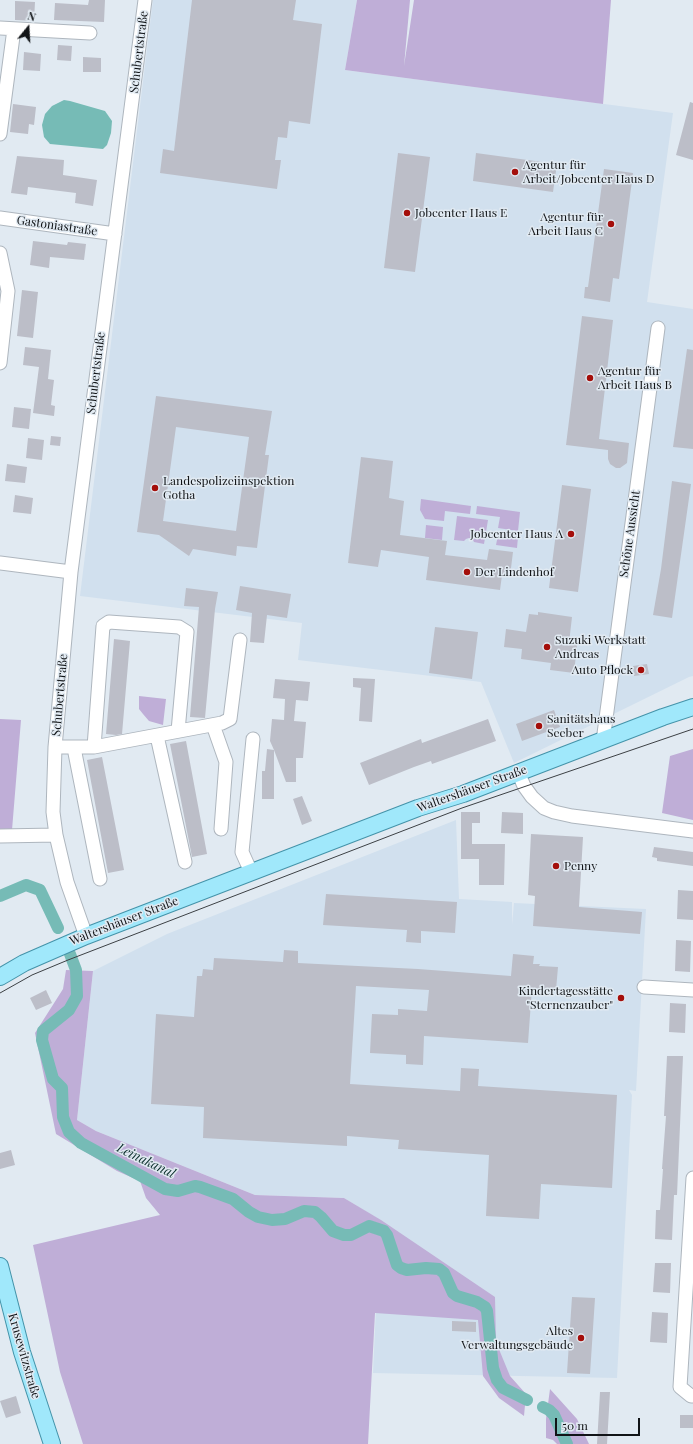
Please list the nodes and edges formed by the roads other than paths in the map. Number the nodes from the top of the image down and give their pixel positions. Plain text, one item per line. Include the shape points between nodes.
1 (146, 0) edge
2 (0, 28) edge
3 (14, 29) junction
4 (90, 33) dead end
5 (0, 134) edge
6 (0, 218) edge
7 (115, 234) junction
8 (0, 254) edge
9 (658, 328) dead end
10 (0, 363) edge
11 (0, 563) edge
12 (71, 572) junction
13 (240, 640) dead end
14 (693, 707) edge
15 (213, 725) junction
16 (178, 732) junction
17 (157, 736) junction
18 (253, 739) dead end
19 (603, 741) junction
20 (55, 747) junction
21 (94, 747) junction
22 (74, 748) junction
23 (518, 772) junction
24 (221, 828) dead end
25 (693, 831) edge
26 (56, 835) junction
27 (0, 836) edge
28 (185, 862) dead end
29 (251, 872) junction
30 (100, 879) dead end
31 (86, 936) junction
32 (0, 977) edge
33 (644, 987) dead end
34 (693, 990) edge
35 (693, 1178) edge
36 (0, 1266) edge
37 (693, 1396) edge
38 (52, 1444) edge

1 - 7 street, Schubertstraße
2 - 3 street
3 - 4 street
3 - 5 street
6 - 7 street, Gastoniastraße
7 - 12 street, Schubertstraße
8 - 10 street via 8,291
9 - 19 street, Schöne Aussicht
11 - 12 street
12 - 20 street, Schubertstraße
13 - 15 street, Schubertstraße via 230,719
14 - 19 main road, Waltershäuser Straße
15 - 16 street, Schubertstraße
15 - 24 street via 226,762
16 - 17 street, Schubertstraße
16 - 21 street via 187,632 179,627 109,622 103,626
17 - 21 street, Schubertstraße
17 - 28 street
18 - 29 street via 242,852
19 - 23 main road, Waltershäuser Straße
20 - 22 street, Schubertstraße
20 - 26 street, Schubertstraße
21 - 22 street, Schubertstraße
22 - 30 street, Schubertstraße
23 - 25 street via 532,797 544,808 554,812
23 - 29 main road, Waltershäuser Straße
26 - 27 street
26 - 31 street, Schubertstraße via 67,882
29 - 31 main road, Waltershäuser Straße
31 - 32 main road, Waltershäuser Straße via 24,963
33 - 34 street
35 - 37 street via 680,1386
36 - 38 main road, Krusewitzstraße via 22,1352

